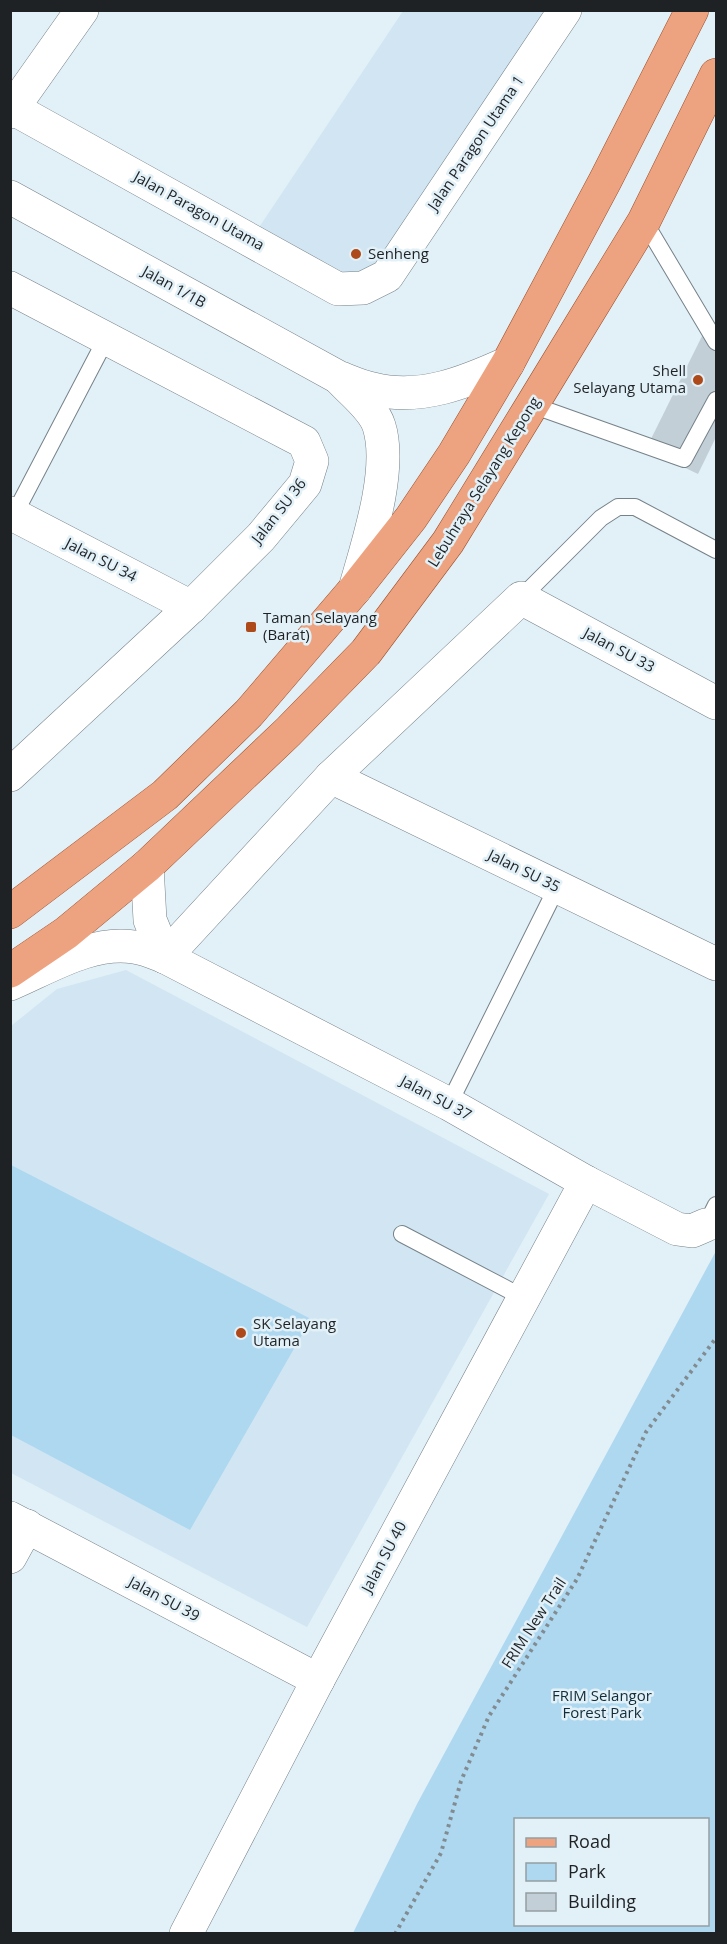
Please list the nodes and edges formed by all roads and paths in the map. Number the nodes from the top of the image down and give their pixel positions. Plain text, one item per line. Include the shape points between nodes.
1 (82, 10) edge
2 (566, 10) edge
3 (692, 10) edge
4 (717, 75) edge
5 (12, 110) edge
6 (10, 197) edge
7 (644, 221) junction
8 (387, 276) joint
9 (10, 288) edge
10 (106, 339) junction
11 (717, 342) edge
12 (508, 363) junction
13 (338, 376) junction
14 (717, 400) edge
15 (532, 405) junction
16 (12, 514) edge
17 (717, 550) edge
18 (355, 589) junction
19 (521, 598) junction
20 (191, 607) junction
21 (717, 703) edge
22 (13, 768) edge
23 (331, 777) junction
24 (147, 866) junction
25 (557, 887) junction
26 (10, 912) edge
27 (165, 957) junction
28 (717, 964) edge
29 (10, 970) edge
30 (10, 984) edge
31 (449, 1104) junction
32 (586, 1182) junction
33 (711, 1215) edge
34 (402, 1234) dead end
35 (524, 1298) junction
36 (717, 1338) edge
37 (19, 1522) edge
38 (10, 1557) edge
39 (318, 1680) junction
40 (186, 1934) edge
41 (395, 1934) edge

1 - 5 street
2 - 8 street, Jalan Paragon Utama 1
3 - 12 main road
4 - 7 main road, Lebuhraya Selayang Kepong
5 - 8 street, Jalan Paragon Utama via 338,289 363,288
6 - 13 street, Jalan 1/1B
7 - 11 lane
7 - 15 main road, Lebuhraya Selayang Kepong
9 - 10 street, Jalan SU 36
10 - 16 lane
10 - 20 street, Jalan SU 36 via 304,442 312,461 305,484 261,537
12 - 13 street via 467,381 410,393 374,390
12 - 18 main road via 411,518
13 - 18 street via 379,425 381,445 376,518
14 - 15 lane via 684,459
15 - 24 main road, Lebuhraya Selayang Kepong via 448,542 366,652
16 - 20 street, Jalan SU 34
17 - 19 lane via 635,507 618,507 601,518
18 - 26 main road via 249,713 165,795
19 - 21 street, Jalan SU 33
19 - 23 street
20 - 22 street, Jalan SU 36
23 - 25 street, Jalan SU 35
23 - 27 street
24 - 27 street via 150,920
24 - 29 main road, Lebuhraya Selayang Kepong via 66,933
25 - 28 street, Jalan SU 35
25 - 31 lane
27 - 30 street, Jalan SU 37 via 135,947 112,946 82,953
27 - 31 street, Jalan SU 37
31 - 32 street, Jalan SU 37
32 - 33 street, Jalan SU 37 via 676,1229 692,1231
32 - 35 street, Jalan SU 40
34 - 35 lane
35 - 39 street, Jalan SU 40
36 - 41 path, FRIM New Trail via 646,1432 577,1579 489,1716 461,1781 441,1853
37 - 38 street
37 - 39 street, Jalan SU 39
39 - 40 street, Jalan SU 40

